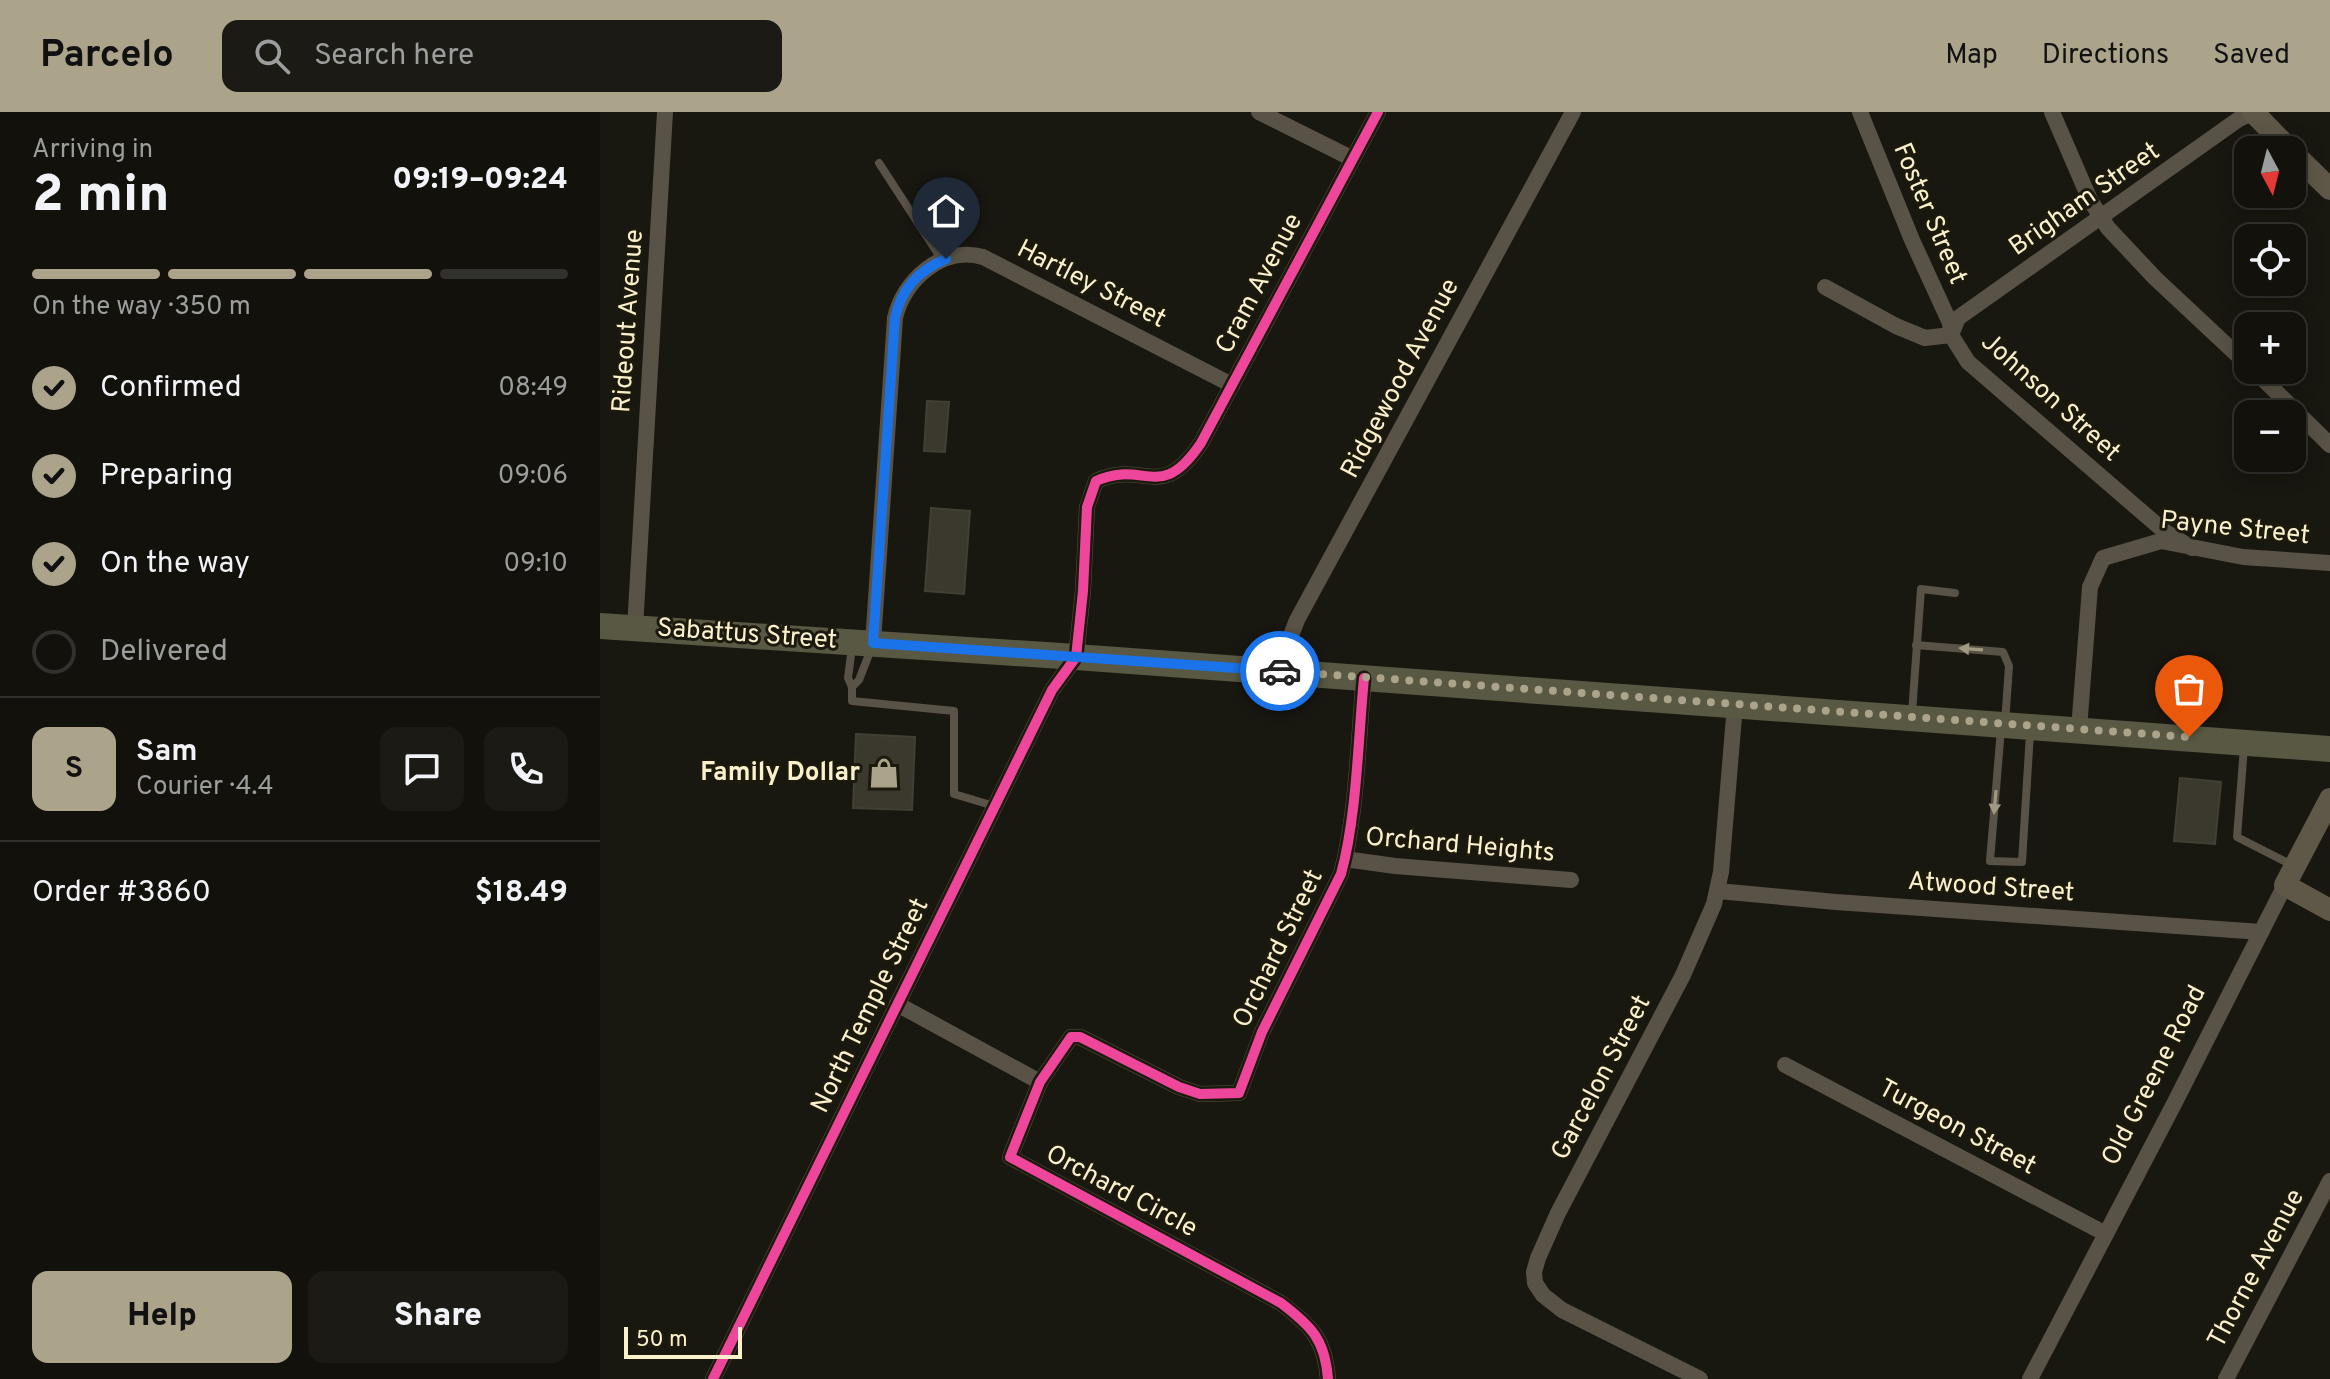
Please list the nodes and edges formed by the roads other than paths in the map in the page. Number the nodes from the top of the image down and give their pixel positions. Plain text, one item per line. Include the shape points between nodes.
1 (665, 112) edge
2 (1259, 112) edge
3 (1378, 112) edge
4 (1573, 112) edge
5 (1860, 112) edge
6 (2052, 112) edge
7 (2254, 112) edge
8 (2277, 136) edge
9 (1351, 158) junction
10 (879, 163) dead end
11 (2306, 166) edge
12 (2330, 189) edge
13 (2100, 219) junction
14 (942, 261) junction
15 (1825, 287) dead end
16 (1951, 335) junction
17 (2234, 352) edge
18 (2268, 384) edge
19 (1232, 385) junction
20 (2330, 445) edge
21 (2192, 548) junction
22 (2330, 563) edge
23 (1955, 593) dead end
24 (600, 626) edge
25 (635, 628) junction
26 (863, 642) junction
27 (1916, 645) junction
28 (1076, 657) junction
29 (1277, 671) junction
30 (1364, 678) junction
31 (852, 687) junction
32 (1735, 705) junction
33 (1912, 717) junction
34 (2012, 725) junction
35 (2079, 729) junction
36 (2244, 741) junction
37 (2330, 749) edge
38 (2330, 799) edge
39 (995, 806) junction
40 (1345, 859) junction
41 (2290, 876) junction
42 (1571, 880) dead end
43 (1718, 891) junction
44 (2330, 910) edge
45 (2261, 932) junction
46 (897, 1004) junction
47 (1785, 1065) dead end
48 (1040, 1082) junction
49 (1239, 1093) joint
50 (2330, 1181) edge
51 (2106, 1234) junction
52 (713, 1379) edge
53 (1328, 1379) edge
54 (1700, 1379) edge
55 (2030, 1379) edge
56 (2226, 1379) edge

1 - 25 street, Rideout Avenue
2 - 9 street
3 - 9 street, Cram Avenue
4 - 29 street, Ridgewood Avenue via 1297,620
5 - 16 street, Foster Street
6 - 13 street
7 - 8 main road
7 - 13 street, Brigham Street
9 - 19 street, Cram Avenue
10 - 14 lane
11 - 12 main road
13 - 16 street, Brigham Street via 1958,318
13 - 17 street
14 - 19 street, Hartley Street via 983,257
14 - 26 street, Hartley Street via 924,270 904,291 895,318
15 - 16 street, Johnson Street via 1925,338
16 - 21 street, Johnson Street via 1968,362 2164,531
18 - 20 street
19 - 28 street, Cram Avenue via 1201,443 1176,472 1096,481 1087,507
21 - 22 street, Payne Street
21 - 35 street, Payne Street via 2154,542 2108,555 2096,569 2090,587
23 - 27 lane via 1921,589
24 - 25 main road, Sabattus Street
25 - 26 main road, Sabattus Street
26 - 28 main road, Sabattus Street
26 - 31 lane via 859,680
26 - 31 lane via 848,678
27 - 33 lane
34 -> 27 lane via 2009,666 2003,652
28 - 29 main road, Sabattus Street
28 - 39 street, North Temple Street via 1052,690
29 - 30 main road, Sabattus Street
30 - 32 main road, Sabattus Street
30 - 40 street, Orchard Street
31 - 39 lane via 852,701 954,711 954,794
32 - 33 main road, Sabattus Street
32 - 43 street, Garcelon Street
33 - 34 main road, Sabattus Street
34 -> 34 lane via 1990,861 2022,862
34 - 35 main road, Sabattus Street
35 - 36 main road, Sabattus Street
36 - 37 main road, Sabattus Street
36 - 41 lane via 2237,837
38 - 41 main road, Old Greene Road
39 - 46 street, North Temple Street
40 - 42 street, Orchard Heights
40 - 49 street, Orchard Street via 1262,1032
41 - 44 main road
41 - 45 street, Old Greene Road
43 - 45 street, Atwood Street
43 - 54 street, Garcelon Street via 1683,975 1558,1213 1534,1272 1543,1295 1562,1310
45 - 51 street, Old Greene Road
46 - 48 street
46 - 52 street, North Temple Street
47 - 51 street, Turgeon Street
48 - 49 street, Orchard Circle via 1067,1041 1080,1037 1179,1087 1200,1094
48 - 53 street, Orchard Circle via 1010,1157 1281,1303 1313,1328
50 - 56 street, Thorne Avenue
51 - 55 street, Old Greene Road

